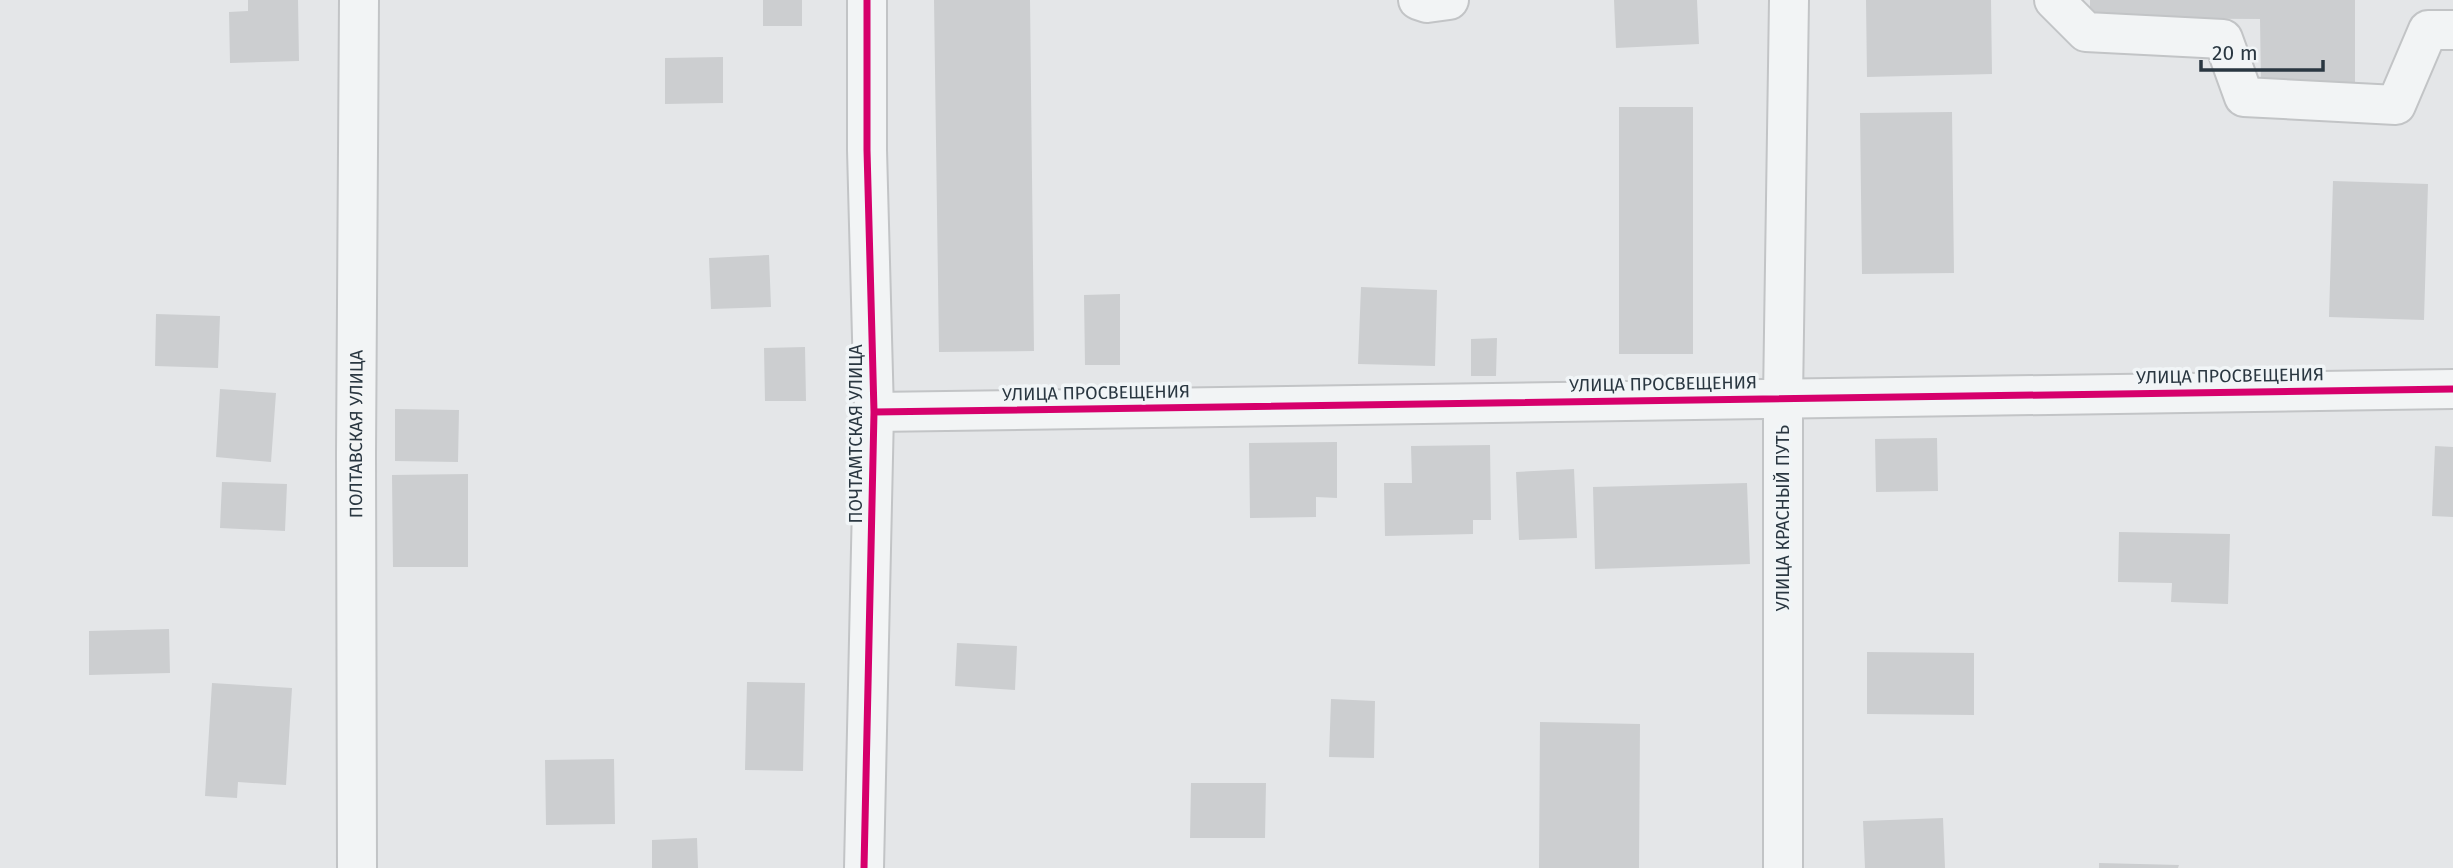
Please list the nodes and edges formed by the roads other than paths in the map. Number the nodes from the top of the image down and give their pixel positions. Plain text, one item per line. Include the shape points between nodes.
1 (359, 0) edge
2 (867, 0) edge
3 (1418, 0) edge
4 (1449, 0) edge
5 (1789, 0) edge
6 (2054, 0) edge
7 (2453, 30) edge
8 (2453, 389) edge
9 (1783, 398) junction
10 (874, 412) junction
11 (358, 868) edge
12 (864, 868) edge
13 (1783, 868) edge

1 - 11 street, ПОЛТАВСКАЯ УЛИЦА
2 - 10 street, ПОЧТАМТСКАЯ УЛИЦА
3 - 4 street
5 - 9 street, УЛИЦА КРАСНЫЙ ПУТЬ
6 - 7 street via 2086,32 2223,39 2244,97 2396,105 2428,30
8 - 9 street, УЛИЦА ПРОСВЕЩЕНИЯ
9 - 10 street, УЛИЦА ПРОСВЕЩЕНИЯ
9 - 13 street, УЛИЦА КРАСНЫЙ ПУТЬ
10 - 12 street, ПОЧТАМТСКАЯ УЛИЦА

